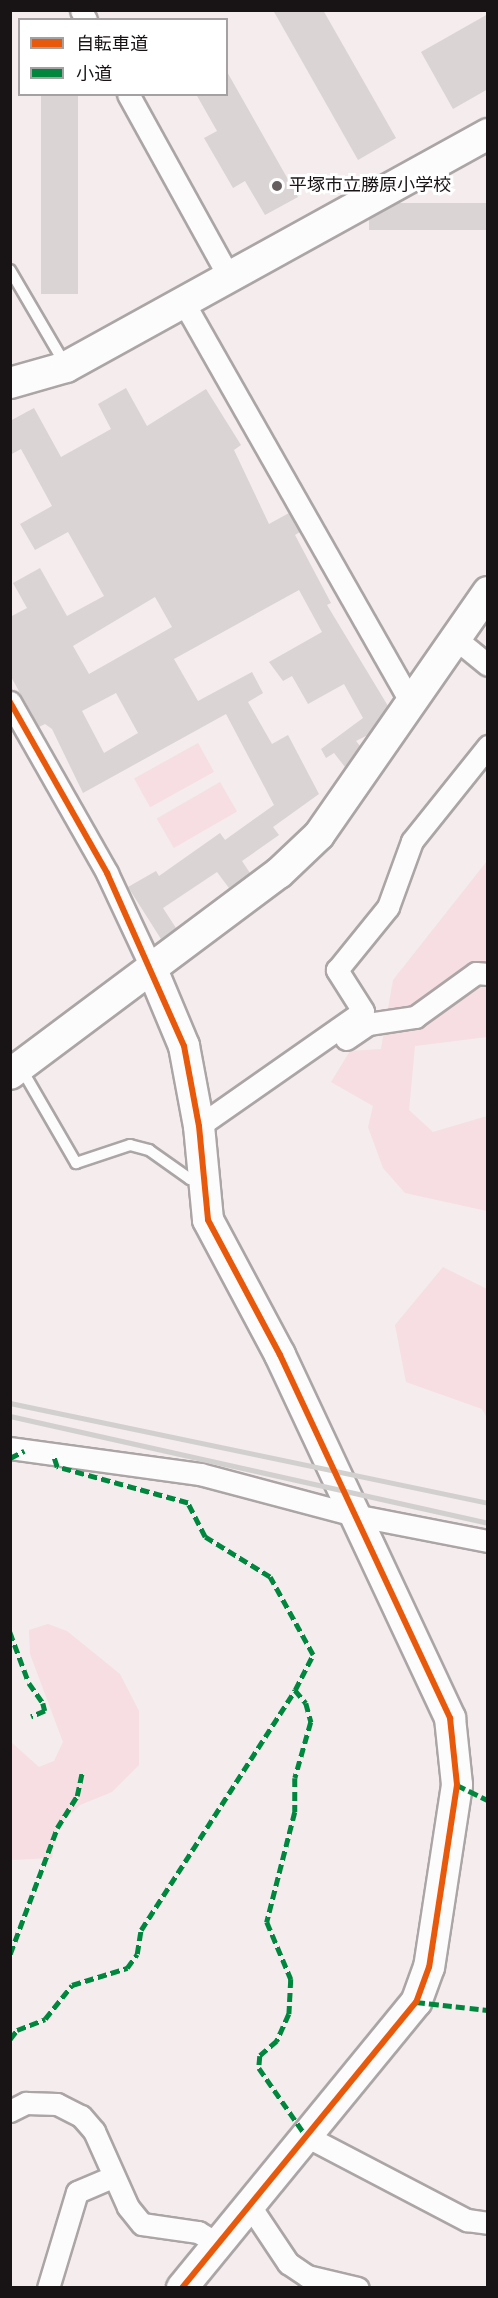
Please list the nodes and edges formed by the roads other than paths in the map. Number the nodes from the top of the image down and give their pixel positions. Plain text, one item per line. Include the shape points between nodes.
1 (129, 96) edge
2 (488, 134) edge
3 (10, 270) edge
4 (229, 277) junction
5 (184, 303) junction
6 (66, 367) junction
7 (10, 383) edge
8 (488, 592) edge
9 (456, 639) junction
10 (488, 665) edge
11 (11, 703) edge
12 (412, 704) junction
13 (488, 746) edge
14 (151, 967) junction
15 (488, 974) edge
16 (300, 1054) junction
17 (16, 1071) edge
18 (199, 1126) junction
19 (201, 1178) junction
20 (10, 1448) edge
21 (354, 1515) junction
22 (488, 1541) edge
23 (10, 2111) edge
24 (306, 2136) junction
25 (112, 2177) junction
26 (250, 2206) junction
27 (488, 2223) edge
28 (218, 2244) junction
29 (48, 2288) edge
30 (182, 2288) edge
31 (358, 2288) edge

1 - 4 street
2 - 4 street
3 - 6 lane
4 - 5 street
5 - 6 street
5 - 12 street
6 - 7 street
8 - 9 street
9 - 10 street
9 - 12 street
11 - 14 street via 107,873
12 - 14 street via 319,835 279,873
13 - 16 street via 412,841 388,907 337,970 363,1011
14 - 17 street
14 - 18 street via 184,1046
15 - 16 street via 476,974 416,1017 368,1024 329,1050
16 - 18 street
17 - 19 lane via 76,1163 130,1145 149,1150 190,1179
18 - 19 street
19 - 21 street via 208,1220 226,1260 280,1355
20 - 21 street via 200,1474
21 - 22 street
21 - 24 street via 450,1718 457,1785 429,1967 416,2002
23 - 25 street via 26,2103 57,2104 81,2116 94,2130
24 - 26 street
24 - 27 street via 467,2220
25 - 28 street via 142,2224 198,2232
25 - 29 street via 77,2192
26 - 28 street
26 - 31 street via 288,2263 307,2276
28 - 30 street

